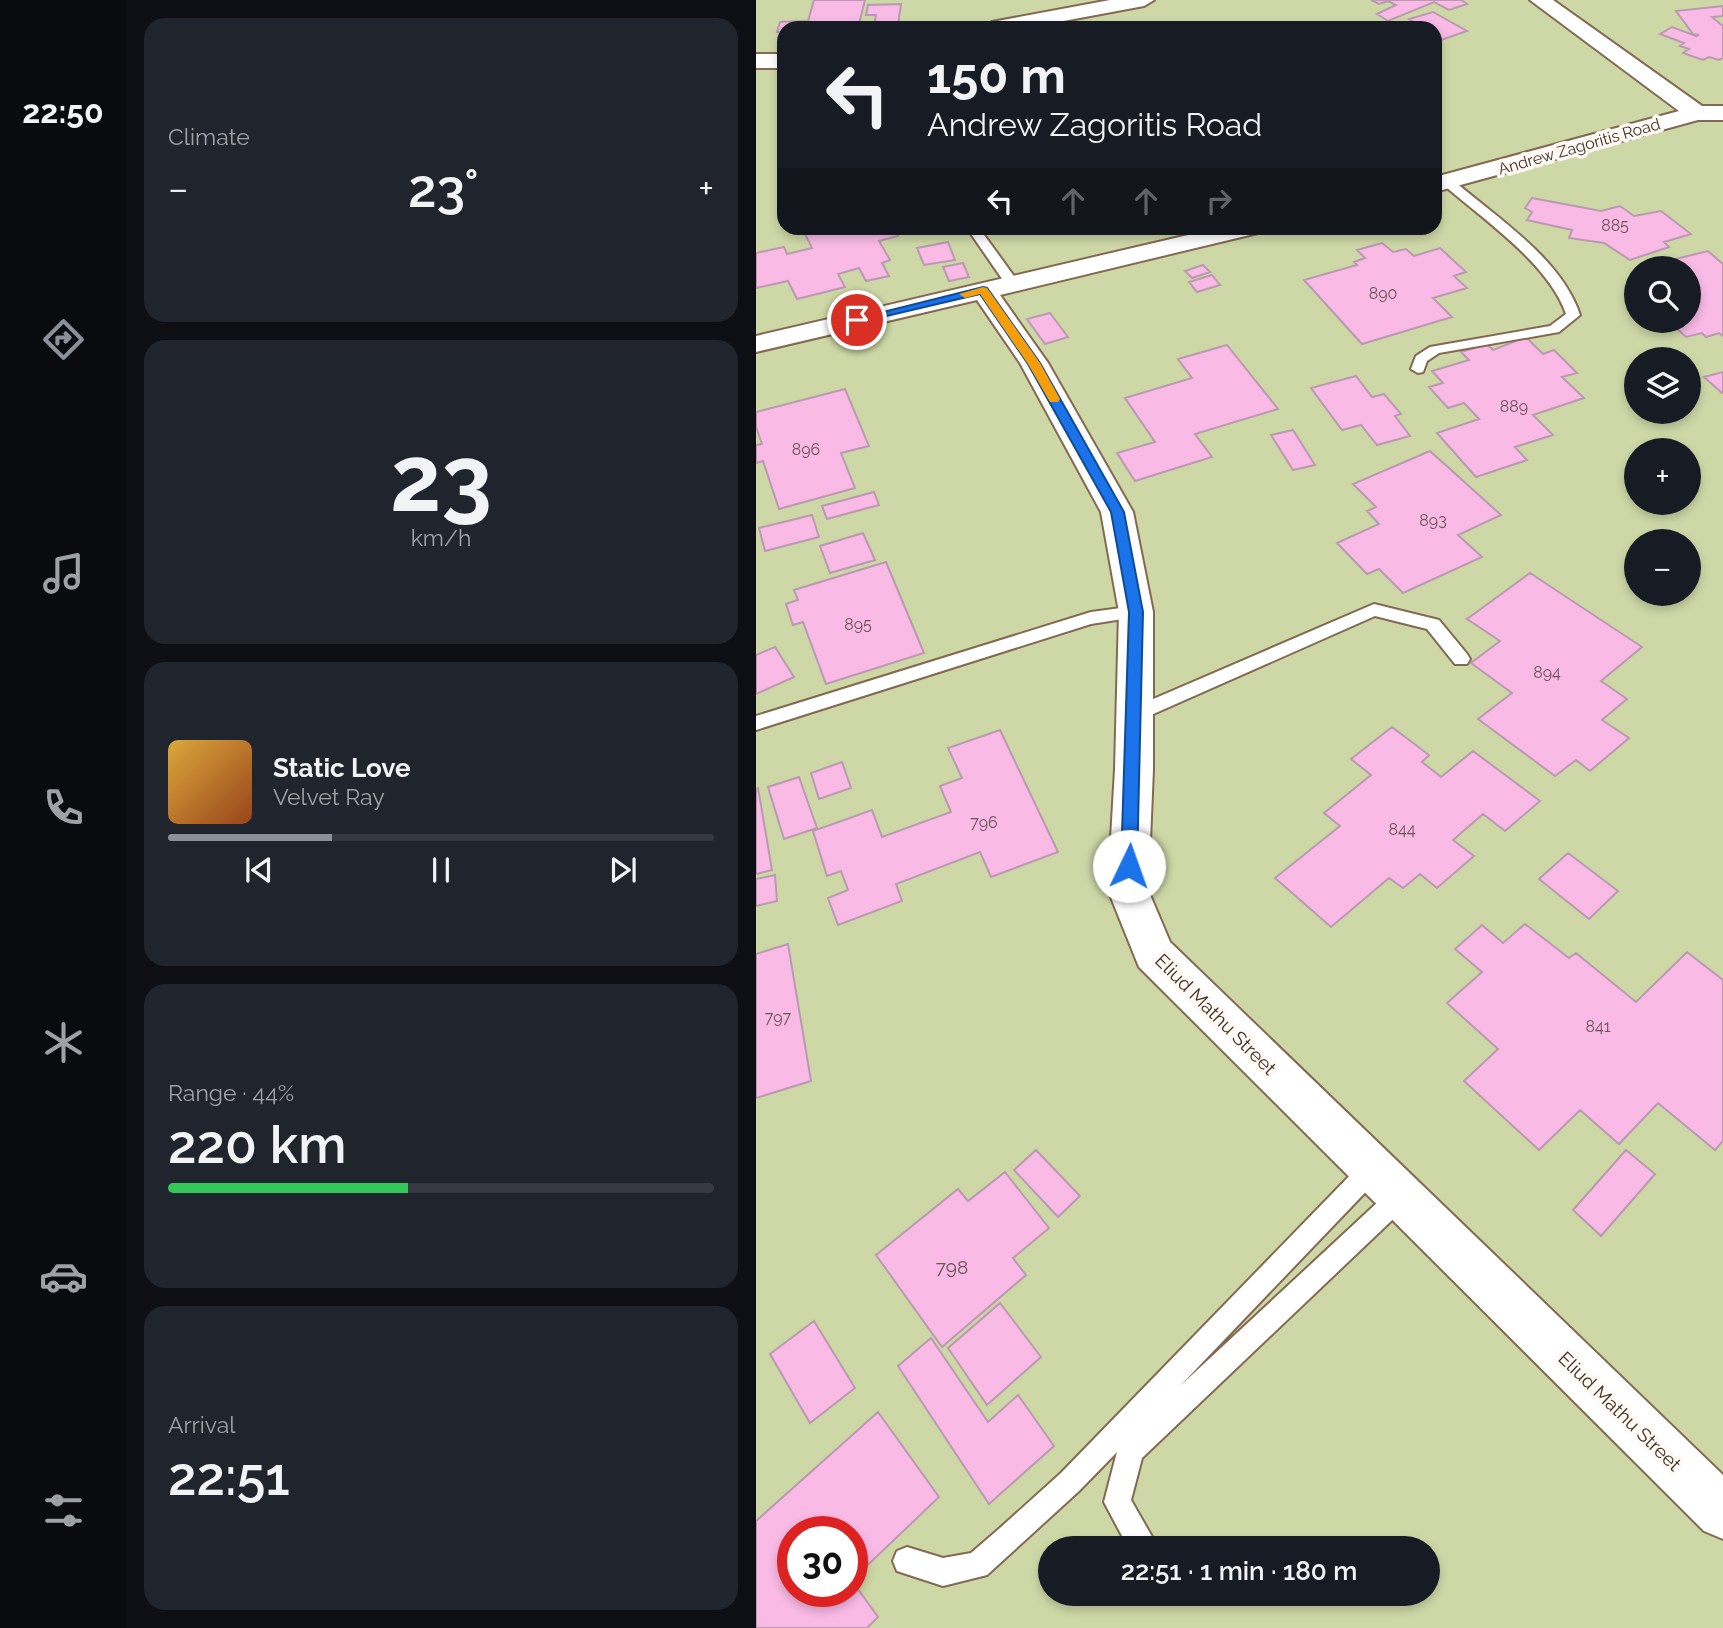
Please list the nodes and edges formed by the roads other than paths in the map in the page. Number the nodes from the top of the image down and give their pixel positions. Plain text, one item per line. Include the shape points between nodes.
1 (1144, 0) edge
2 (1540, 0) edge
3 (1030, 21) edge
4 (756, 61) edge
5 (777, 61) edge
6 (1697, 113) junction
7 (1723, 113) edge
8 (1442, 184) edge
9 (976, 235) edge
10 (1219, 235) edge
11 (998, 286) junction
12 (756, 344) edge
13 (1418, 369) dead end
14 (1136, 612) junction
15 (1461, 659) dead end
16 (1136, 714) junction
17 (756, 723) edge
18 (1371, 1170) junction
19 (1401, 1196) junction
20 (1723, 1512) edge
21 (1137, 1536) edge
22 (907, 1561) dead end

1 - 3 street
2 - 6 street
4 - 5 street
6 - 7 street, Andrew Zagoritis Road
6 - 8 street, Andrew Zagoritis Road
8 - 13 lane via 1550,275 1569,298 1573,315 1554,329 1435,350 1422,359
9 - 11 lane
10 - 11 street
11 - 12 street
11 - 14 street, Eliud Mathu Street via 1034,363 1117,512
14 - 16 street, Eliud Mathu Street
14 - 17 lane via 1091,618
15 - 16 lane via 1433,624 1374,610
16 - 18 street, Eliud Mathu Street via 1128,890 1154,954
18 - 19 street, Eliud Mathu Street
18 - 22 lane via 1070,1482 1010,1538 977,1565 943,1572
19 - 20 street, Eliud Mathu Street
19 - 21 lane via 1131,1450 1117,1502

